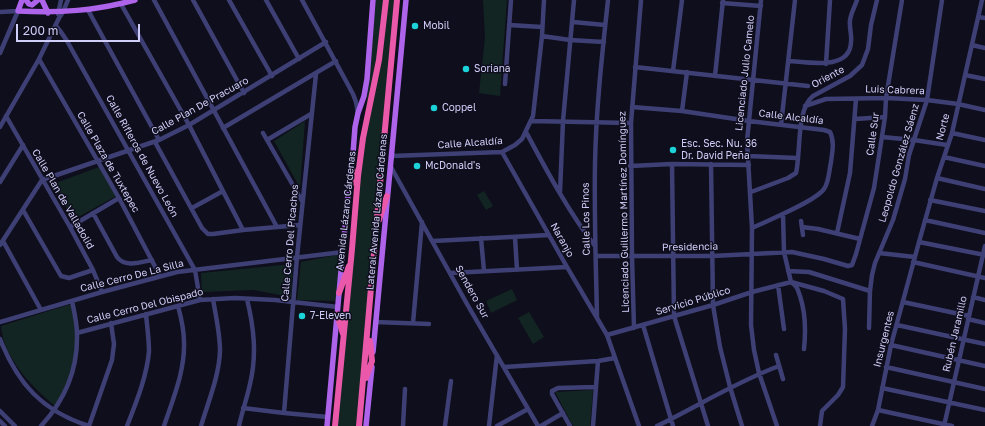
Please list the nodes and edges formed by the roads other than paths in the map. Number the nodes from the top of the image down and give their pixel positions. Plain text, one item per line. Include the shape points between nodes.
1 (22, 0) edge
2 (26, 0) edge
3 (38, 0) edge
4 (42, 0) edge
5 (62, 0) edge
6 (68, 0) edge
7 (135, 0) edge
8 (154, 0) edge
9 (193, 0) edge
10 (230, 0) edge
11 (266, 0) edge
12 (302, 0) edge
13 (373, 0) edge
14 (386, 0) edge
15 (397, 0) edge
16 (406, 0) edge
17 (511, 0) edge
18 (544, 0) edge
19 (574, 0) edge
20 (608, 0) edge
21 (641, 0) edge
22 (682, 0) edge
23 (761, 0) edge
24 (794, 0) edge
25 (857, 0) edge
26 (877, 0) edge
27 (902, 0) edge
28 (942, 0) edge
29 (982, 0) edge
30 (722, 1) edge
31 (831, 1) edge
32 (121, 4) junction
33 (760, 6) junction
34 (88, 10) junction
35 (18, 11) junction
36 (0, 12) edge
37 (48, 13) junction
38 (60, 14) junction
39 (979, 17) junction
40 (985, 18) edge
41 (572, 22) junction
42 (510, 25) junction
43 (605, 25) junction
44 (56, 26) junction
45 (542, 27) junction
46 (542, 36) junction
47 (570, 40) junction
48 (2, 42) edge
49 (326, 42) junction
50 (604, 42) junction
51 (972, 45) junction
52 (985, 48) edge
53 (0, 53) edge
54 (39, 59) junction
55 (299, 59) junction
56 (336, 61) junction
57 (789, 61) junction
58 (826, 64) junction
59 (635, 67) junction
60 (673, 70) junction
61 (686, 72) junction
62 (316, 74) junction
63 (965, 75) junction
64 (272, 76) junction
65 (715, 76) junction
66 (753, 79) junction
67 (985, 79) edge
68 (786, 83) junction
69 (505, 84) dead end
70 (808, 86) dead end
71 (244, 93) junction
72 (856, 98) junction
73 (886, 98) junction
74 (927, 100) junction
75 (958, 104) junction
76 (805, 106) junction
77 (632, 107) junction
78 (214, 110) junction
79 (985, 110) edge
80 (682, 111) junction
81 (358, 113) junction
82 (311, 114) junction
83 (6, 116) junction
84 (885, 117) junction
85 (855, 119) junction
86 (531, 121) junction
87 (563, 121) junction
88 (596, 121) junction
89 (749, 121) junction
90 (631, 123) junction
91 (189, 125) junction
92 (781, 125) junction
93 (0, 127) edge
94 (223, 128) junction
95 (801, 128) junction
96 (526, 132) junction
97 (263, 133) dead end
98 (952, 133) junction
99 (882, 137) junction
100 (267, 140) junction
101 (914, 140) junction
102 (985, 140) edge
103 (157, 141) junction
104 (23, 145) junction
105 (947, 145) junction
106 (129, 151) junction
107 (502, 152) junction
108 (391, 156) junction
109 (748, 156) junction
110 (944, 157) junction
111 (797, 158) junction
112 (97, 161) junction
113 (672, 164) junction
114 (711, 164) junction
115 (749, 165) junction
116 (630, 166) junction
117 (985, 166) edge
118 (352, 167) junction
119 (391, 167) junction
120 (937, 178) junction
121 (42, 180) junction
122 (0, 182) edge
123 (985, 189) edge
124 (224, 191) junction
125 (560, 192) junction
126 (751, 192) junction
127 (357, 196) junction
128 (387, 196) junction
129 (118, 198) junction
130 (930, 200) junction
131 (303, 202) junction
132 (192, 208) junction
133 (22, 210) junction
134 (985, 211) edge
135 (93, 213) junction
136 (783, 214) junction
137 (925, 220) junction
138 (801, 221) dead end
139 (422, 222) junction
140 (300, 225) junction
141 (70, 227) junction
142 (277, 227) junction
143 (802, 227) junction
144 (752, 228) junction
145 (376, 229) junction
146 (243, 230) junction
147 (837, 233) junction
148 (985, 233) edge
149 (549, 235) junction
150 (803, 235) dead end
151 (515, 236) junction
152 (481, 238) junction
153 (860, 240) junction
154 (433, 241) junction
155 (918, 242) junction
156 (1, 243) edge
157 (595, 246) junction
158 (985, 246) edge
159 (343, 252) junction
160 (784, 252) junction
161 (880, 253) junction
162 (751, 254) junction
163 (984, 255) edge
164 (596, 256) junction
165 (632, 256) junction
166 (673, 256) junction
167 (712, 256) junction
168 (297, 257) junction
169 (152, 260) junction
170 (914, 260) junction
171 (350, 263) junction
172 (849, 266) joint
173 (567, 267) junction
174 (93, 270) junction
175 (195, 270) junction
176 (517, 270) junction
177 (484, 271) junction
178 (788, 271) junction
179 (451, 273) junction
180 (160, 276) junction
181 (978, 276) junction
182 (985, 278) edge
183 (791, 282) junction
184 (781, 284) junction
185 (870, 291) junction
186 (102, 292) junction
187 (752, 292) junction
188 (339, 293) junction
189 (973, 297) junction
190 (213, 299) junction
191 (248, 299) junction
192 (200, 300) junction
193 (985, 300) edge
194 (72, 301) junction
195 (294, 302) junction
196 (904, 302) junction
197 (713, 305) junction
198 (178, 306) junction
199 (338, 307) junction
200 (41, 310) junction
201 (146, 314) junction
202 (337, 314) junction
203 (674, 316) junction
204 (597, 317) junction
205 (968, 317) junction
206 (0, 322) edge
207 (375, 322) junction
208 (111, 323) junction
209 (413, 323) junction
210 (985, 323) edge
211 (429, 324) dead end
212 (369, 325) junction
213 (643, 325) junction
214 (897, 325) junction
215 (634, 328) junction
216 (869, 328) dead end
217 (784, 329) dead end
218 (77, 333) junction
219 (607, 335) junction
220 (344, 337) junction
221 (0, 339) edge
222 (963, 340) junction
223 (985, 344) edge
224 (891, 345) junction
225 (804, 349) dead end
226 (497, 355) junction
227 (776, 355) dead end
228 (615, 358) junction
229 (958, 360) junction
230 (372, 361) junction
231 (598, 361) junction
232 (779, 366) junction
233 (985, 366) edge
234 (504, 367) junction
235 (886, 367) junction
236 (759, 373) junction
237 (783, 379) dead end
238 (451, 381) dead end
239 (954, 382) junction
240 (596, 387) junction
241 (730, 387) junction
242 (363, 388) junction
243 (882, 388) junction
244 (405, 389) dead end
245 (985, 389) edge
246 (701, 403) junction
247 (950, 403) junction
248 (243, 408) junction
249 (528, 409) junction
250 (878, 410) junction
251 (985, 410) edge
252 (0, 411) edge
253 (54, 411) junction
254 (284, 413) junction
255 (563, 414) junction
256 (328, 417) junction
257 (671, 419) junction
258 (0, 421) edge
259 (944, 425) edge
260 (5, 426) edge
261 (15, 426) edge
262 (41, 426) edge
263 (89, 426) edge
264 (127, 426) edge
265 (164, 426) edge
266 (201, 426) edge
267 (239, 426) edge
268 (327, 426) edge
269 (335, 426) edge
270 (359, 426) edge
271 (366, 426) edge
272 (404, 426) edge
273 (445, 426) edge
274 (489, 426) edge
275 (497, 426) edge
276 (538, 426) edge
277 (541, 426) edge
278 (570, 426) edge
279 (593, 426) edge
280 (639, 426) edge
281 (657, 426) edge
282 (674, 426) edge
283 (708, 426) edge
284 (742, 426) edge
285 (776, 426) edge
286 (820, 426) edge
287 (872, 426) edge
288 (952, 426) edge

1 - 35 main road
2 - 3 main road via 29,4
4 - 37 main road
5 - 38 street
6 - 38 street
7 - 32 main road
8 - 78 street
9 - 71 street
10 - 64 street
11 - 55 street
12 - 49 street
13 - 81 main road via 367,79
14 - 127 highway, Avenida Lázaro Cárdenas via 379,60 361,154
15 - 145 highway
16 - 108 main road, Lateral Avenida Lázaro Cárdenas
17 - 42 street
18 - 45 street, Calle Alcaldía
19 - 41 street
20 - 43 street, Calle Los Pinos
21 - 59 street, Licenciado Guillermo Martínez Domínguez
22 - 60 street
23 - 33 street, Licenciado Julio Camelo
24 - 57 street
25 - 58 street via 850,20 850,48 841,59
26 - 76 street, Oriente via 867,53 860,69 810,98
27 - 73 street, Calle Sur
28 - 74 street, Leopoldo González Sáenz
29 - 39 street, Norte
30 - 33 street
30 - 65 street
31 - 58 street
32 - 34 main road
32 - 91 street
33 - 66 street, Licenciado Julio Camelo
34 - 38 main road
34 - 103 street
35 - 36 street
35 - 37 main road
35 - 48 street
37 - 38 main road
38 - 44 street
39 - 40 street
39 - 51 street, Norte
41 - 43 street
41 - 47 street
42 - 45 street
42 - 69 street
43 - 50 street, Calle Los Pinos
44 - 54 street
44 - 106 street, Calle Rifleros de Nuevo León via 63,34
45 - 46 street, Calle Alcaldía
46 - 47 street
46 - 86 street, Calle Alcaldía
47 - 50 street
47 - 87 street
48 - 53 street
49 - 55 street, Calle Plan De Pracuaro
49 - 56 street
50 - 88 street, Calle Los Pinos
51 - 52 street
51 - 63 street, Norte
54 - 83 street
54 - 112 street, Calle Plaza de Tuxtepec
55 - 64 street, Calle Plan De Pracuaro
56 - 62 street
56 - 81 street via 355,98
57 - 58 street
57 - 68 street
59 - 60 street
59 - 77 street, Licenciado Guillermo Martínez Domínguez
60 - 61 street
61 - 65 street
61 - 80 street
62 - 82 street, Calle Cerro Del Picachos
62 - 94 street
63 - 67 street
63 - 75 street, Norte
64 - 71 street, Calle Plan De Pracuaro
65 - 66 street
66 - 68 street
66 - 89 street, Licenciado Julio Camelo
68 - 70 street
68 - 92 street
71 - 78 street, Calle Plan De Pracuaro
72 - 73 street, Luis Cabrera
72 - 76 street, Luis Cabrera via 826,99
72 - 85 street
73 - 74 street, Luis Cabrera
73 - 84 street, Calle Sur
74 - 75 street, Luis Cabrera
74 - 101 street, Leopoldo González Sáenz
75 - 79 street, Luis Cabrera
75 - 98 street, Norte
76 - 95 street
77 - 80 street, Calle Alcaldía
77 - 90 street, Licenciado Guillermo Martínez Domínguez
78 - 91 street, Calle Plan De Pracuaro
78 - 94 street
80 - 89 street, Calle Alcaldía
81 - 118 main road
82 - 100 street
82 - 131 street, Calle Cerro Del Picachos
83 - 93 street
83 - 104 street, Calle Plan de Valladolid
84 - 85 street
84 - 99 street, Calle Sur
85 - 147 street via 849,181
86 - 87 street
86 - 96 street, Calle Alcaldía
87 - 88 street
87 - 125 street
88 - 90 street
88 - 157 street, Calle Los Pinos
89 - 92 street, Calle Alcaldía
89 - 109 street, Licenciado Julio Camelo
90 - 116 street, Licenciado Guillermo Martínez Domínguez
91 - 103 street, Calle Plan De Pracuaro
91 - 124 street
92 - 95 street, Calle Alcaldía
94 - 142 street
95 - 111 street
95 - 136 street, Calle Alcaldía via 828,131 832,136 833,150 825,188 818,196
96 - 107 street, Calle Alcaldía via 515,145
96 - 125 street
97 - 100 street
98 - 102 street
98 - 105 street, Norte
99 - 101 street
99 - 153 street, Calle Sur via 874,188
100 - 131 street
101 - 105 street
101 - 161 street, Leopoldo González Sáenz via 903,188
103 - 106 street, Calle Plan De Pracuaro
103 - 132 street
104 - 121 street, Calle Plan de Valladolid
104 - 122 street
105 - 110 street, Norte
106 - 112 street, Calle Plan De Pracuaro
106 - 175 street, Calle Rifleros de Nuevo León
107 - 108 street, Calle Alcaldía
107 - 149 street, Naranjo
108 - 119 main road, Lateral Avenida Lázaro Cárdenas
109 - 111 street
109 - 115 street, Licenciado Julio Camelo
110 - 117 street
110 - 120 street, Norte
111 - 126 street via 795,174
112 - 121 street, Calle Plan De Pracuaro
112 - 129 street, Calle Plaza de Tuxtepec
113 - 114 street
113 - 116 street
113 - 166 street
114 - 115 street
114 - 167 street
115 - 126 street, Licenciado Julio Camelo
116 - 165 street, Licenciado Guillermo Martínez Domínguez
118 - 127 highway
118 - 159 main road
119 - 128 main road, Lateral Avenida Lázaro Cárdenas
119 - 139 street, Sendero Sur
120 - 123 street
120 - 130 street, Norte
121 - 133 street
121 - 141 street, Calle Plan de Valladolid
124 - 132 street
124 - 146 street
125 - 157 street
126 - 144 street, Licenciado Julio Camelo
127 - 171 highway, Avenida Lázaro Cárdenas
128 - 145 highway
128 - 207 main road, Lateral Avenida Lázaro Cárdenas
129 - 135 street
129 - 169 street, Calle Plaza de Tuxtepec
130 - 134 street
130 - 137 street, Norte
131 - 140 street, Calle Cerro Del Picachos
132 - 146 street via 205,232 217,234
133 - 156 street
133 - 174 street via 61,276 69,278
135 - 141 street
135 - 169 street via 122,262
136 - 144 street
136 - 160 street
137 - 148 street
137 - 155 street, Norte
138 - 143 street
139 - 154 street, Sendero Sur
139 - 209 street
140 - 142 street
140 - 168 street, Calle Cerro Del Picachos
141 - 174 street, Calle Plan de Valladolid
142 - 146 street
143 - 147 street
143 - 150 street
144 - 162 street, Licenciado Julio Camelo
145 - 212 highway
147 - 153 street
149 - 151 street
149 - 173 street, Naranjo
151 - 152 street
151 - 176 street
152 - 154 street
152 - 177 street
153 - 172 street, Calle Sur via 854,261
154 - 179 street, Sendero Sur
155 - 163 street
155 - 170 street, Norte
156 - 200 street
157 - 164 street, Calle Los Pinos
158 - 163 street, Rubén Jaramillo
159 - 168 street, Calle Cerro De La Silla
159 - 188 main road
160 - 162 street, Presidencia
160 - 172 street, Presidencia via 804,254
160 - 178 street
161 - 170 street
161 - 185 street, Leopoldo González Sáenz via 875,263
162 - 167 street, Presidencia
162 - 187 street, Licenciado Julio Camelo
163 - 181 street, Rubén Jaramillo
164 - 165 street, Presidencia
164 - 204 street, Calle Los Pinos
165 - 166 street, Presidencia
165 - 215 street, Licenciado Guillermo Martínez Domínguez
166 - 167 street, Presidencia
166 - 203 street
167 - 197 street
168 - 175 street, Calle Cerro De La Silla
168 - 195 street, Calle Cerro Del Picachos
169 - 180 street, Calle Plaza de Tuxtepec
170 - 181 street
170 - 196 street, Insurgentes
171 - 188 highway
171 - 220 highway, Avenida Lázaro Cárdenas
173 - 176 street
173 - 204 street, Naranjo
174 - 186 street, Calle Plan de Valladolid
175 - 180 street, Calle Cerro De La Silla
175 - 192 street, Calle Rifleros de Nuevo León
176 - 177 street
177 - 179 street
178 - 183 street
178 - 185 street via 809,272
179 - 226 street, Sendero Sur
180 - 186 street, Calle Cerro De La Silla
181 - 182 street
181 - 189 street, Rubén Jaramillo
183 - 184 street, Servicio Público
183 - 225 street via 797,287 806,320
183 - 286 street via 843,299 846,329 843,387 822,411
184 - 187 street, Servicio Público
184 - 217 street
185 - 216 street, Leopoldo González Sáenz
186 - 194 street, Calle Cerro De La Silla
187 - 197 street, Servicio Público
187 - 236 street, Licenciado Julio Camelo via 751,325
188 - 199 main road
189 - 193 street
189 - 205 street, Rubén Jaramillo
190 - 191 street, Calle Cerro Del Obispado
190 - 192 street, Calle Cerro Del Obispado
190 - 266 street via 220,352
191 - 195 street, Calle Cerro Del Obispado
191 - 248 street via 255,340 250,384
192 - 198 street, Calle Cerro Del Obispado
194 - 200 street, Calle Cerro De La Silla
194 - 218 street
195 - 199 street, Calle Cerro Del Obispado
195 - 254 street, Calle Cerro Del Picachos
196 - 205 street
196 - 214 street, Insurgentes
197 - 203 street, Servicio Público
197 - 241 street
198 - 201 street, Calle Cerro Del Obispado
198 - 265 street via 184,350 181,372
199 - 202 main road
200 - 206 street, Calle Cerro De La Silla
201 - 208 street, Calle Cerro Del Obispado
201 - 264 street via 147,362 138,398
202 - 220 highway
202 - 256 main road
203 - 213 street, Servicio Público
203 - 246 street
204 - 219 street, Naranjo
205 - 210 street
205 - 222 street, Rubén Jaramillo
207 - 209 street
207 - 230 main road, Lateral Avenida Lázaro Cárdenas
208 - 218 street, Calle Cerro Del Obispado
208 - 263 street via 114,344 112,360
209 - 211 street
212 - 230 highway
212 - 242 highway
213 - 215 street, Servicio Público
213 - 257 street
214 - 222 street
214 - 224 street, Insurgentes
215 - 219 street, Servicio Público
218 - 253 street via 75,364 70,381
219 - 228 street, Naranjo
220 - 269 highway, Avenida Lázaro Cárdenas
221 - 253 street via 22,382
222 - 223 street
222 - 229 street, Rubén Jaramillo
224 - 229 street
224 - 235 street, Insurgentes
226 - 234 street, Sendero Sur
226 - 274 street
227 - 232 street
228 - 231 street
228 - 280 street, Naranjo
229 - 233 street
229 - 239 street, Rubén Jaramillo
230 - 242 highway
230 - 271 main road, Lateral Avenida Lázaro Cárdenas
231 - 234 street
231 - 240 street
232 - 236 street
232 - 237 street
234 - 249 street, Sendero Sur
235 - 239 street
235 - 243 street, Insurgentes
236 - 241 street
236 - 285 street, Licenciado Julio Camelo
238 - 273 street
239 - 245 street
239 - 247 street, Rubén Jaramillo
240 - 255 street via 553,390 552,394
240 - 279 street
241 - 246 street
241 - 284 street
242 - 270 highway
243 - 247 street
243 - 250 street, Insurgentes
244 - 272 street
246 - 257 street
246 - 283 street
247 - 251 street
247 - 259 street, Rubén Jaramillo
248 - 254 street
248 - 267 street
249 - 275 street
249 - 276 street, Sendero Sur
250 - 259 street
250 - 287 street, Insurgentes
252 - 261 street
253 - 262 street
253 - 263 street
254 - 256 street
255 - 277 street
255 - 278 street
256 - 268 main road
257 - 281 street
257 - 282 street
258 - 260 street
259 - 288 street

